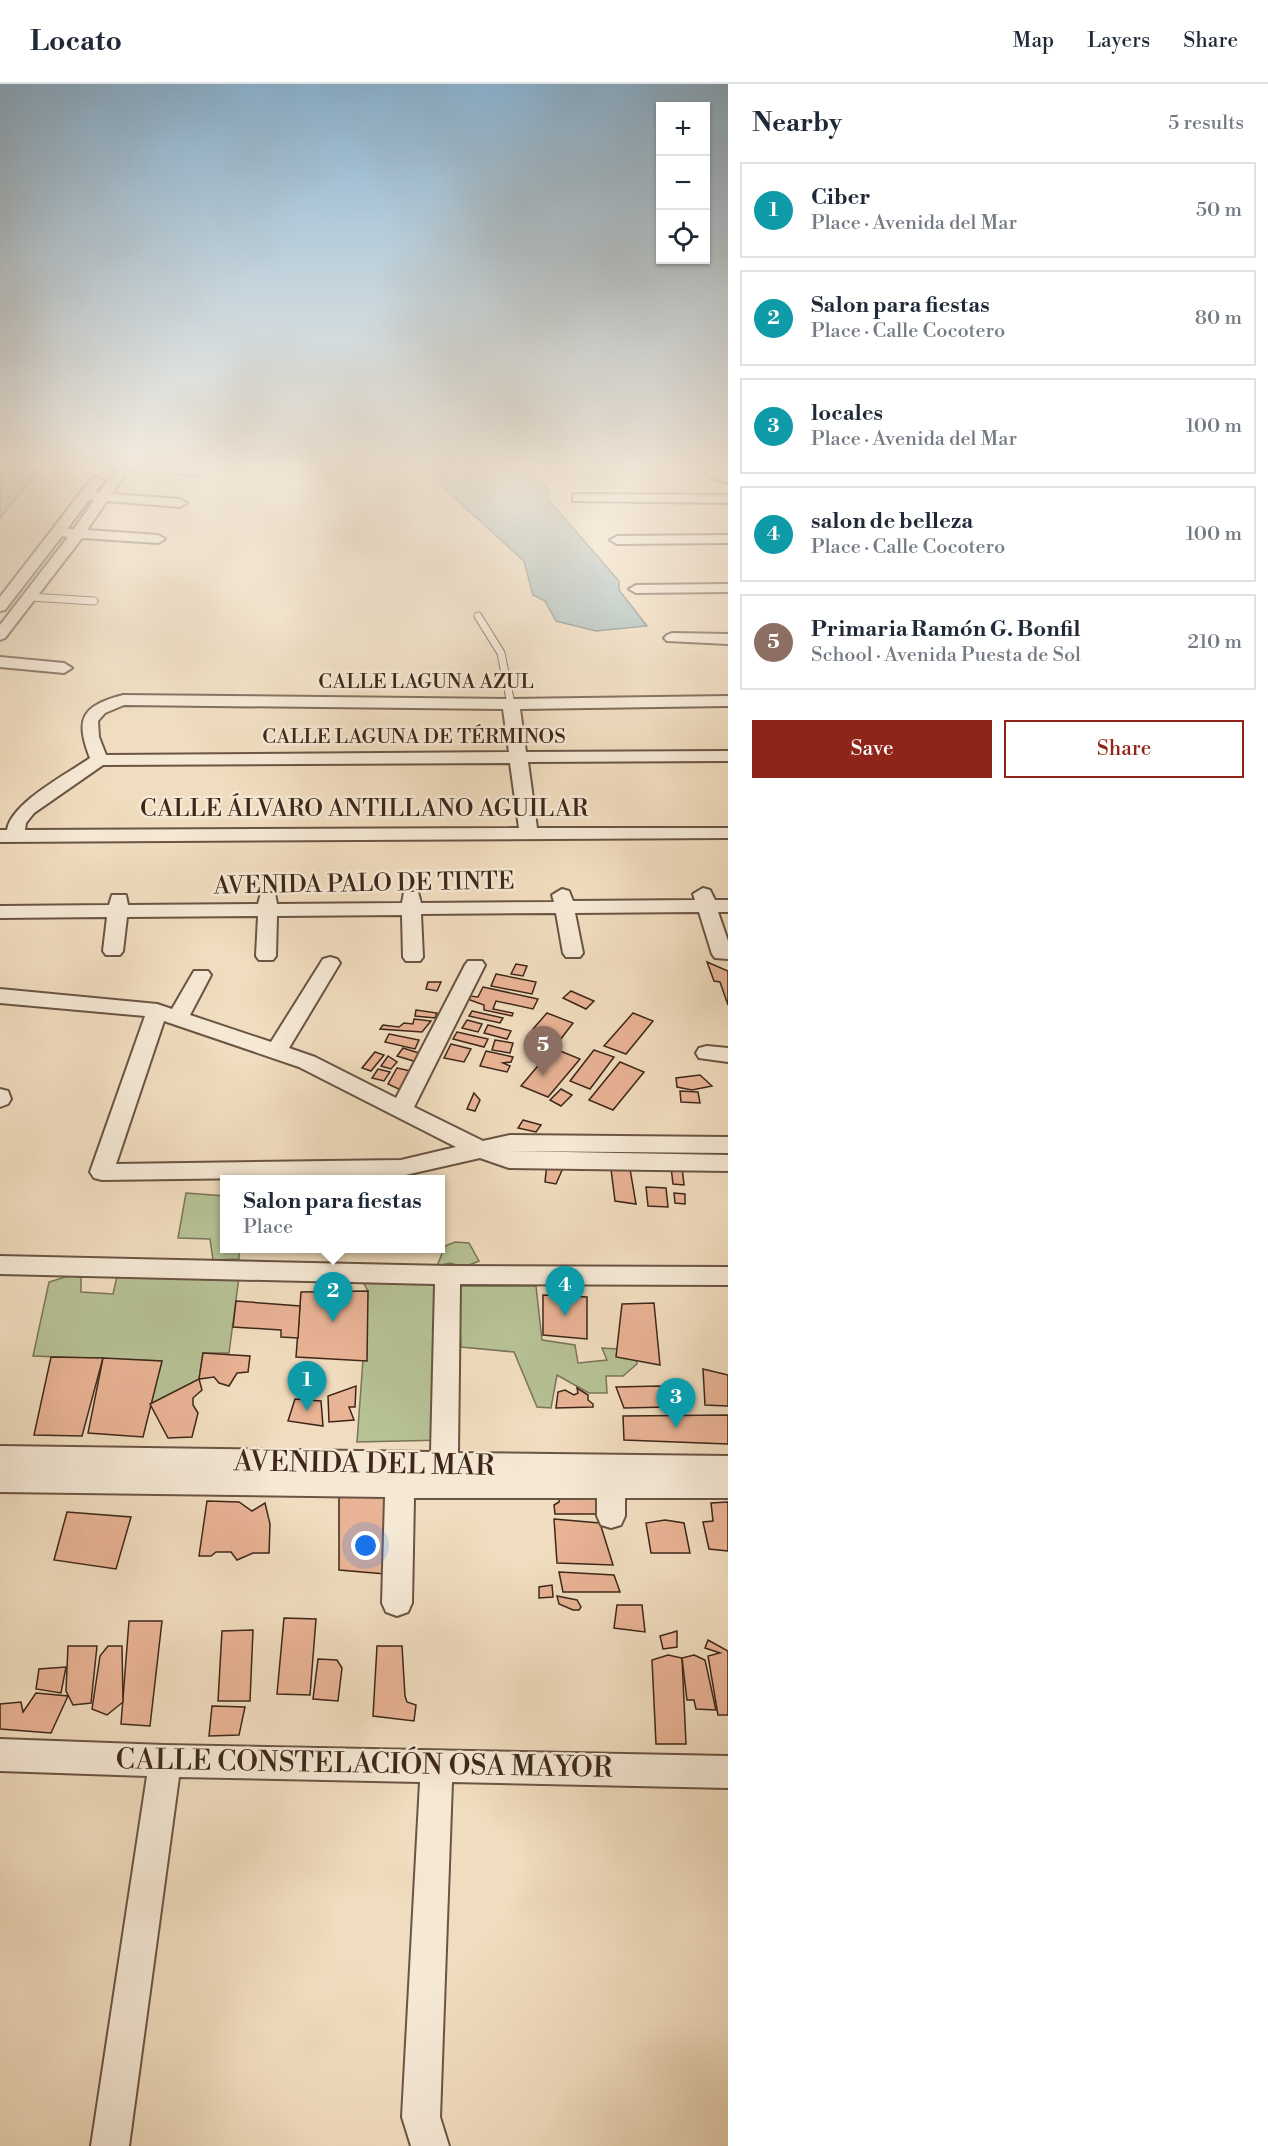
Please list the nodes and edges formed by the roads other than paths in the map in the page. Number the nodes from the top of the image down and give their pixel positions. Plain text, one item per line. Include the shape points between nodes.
1 (33, 564) edge
2 (55, 564) edge
3 (728, 588) edge
4 (636, 589) dead end
5 (30, 597) junction
6 (94, 601) dead end
7 (0, 607) edge
8 (478, 616) dead end
9 (0, 635) edge
10 (672, 638) dead end
11 (728, 639) edge
12 (0, 662) edge
13 (64, 668) dead end
14 (728, 701) edge
15 (512, 704) junction
16 (728, 756) edge
17 (518, 757) junction
18 (99, 760) junction
19 (728, 833) edge
20 (529, 834) junction
21 (8, 837) edge
22 (728, 894) edge
23 (0, 898) edge
24 (563, 901) junction
25 (411, 902) junction
26 (713, 902) edge
27 (268, 903) junction
28 (119, 904) junction
29 (0, 912) edge
30 (113, 951) dead end
31 (573, 953) dead end
32 (722, 954) dead end
33 (266, 956) dead end
34 (413, 957) dead end
35 (330, 963) dead end
36 (475, 965) dead end
37 (201, 975) dead end
38 (0, 996) edge
39 (167, 1014) junction
40 (276, 1052) junction
41 (400, 1110) junction
42 (728, 1145) edge
43 (479, 1149) junction
44 (615, 1153) junction
45 (728, 1163) edge
46 (0, 1265) edge
47 (448, 1275) junction
48 (728, 1276) edge
49 (0, 1458) edge
50 (728, 1468) edge
51 (400, 1475) junction
52 (442, 1476) junction
53 (0, 1480) edge
54 (611, 1486) junction
55 (728, 1486) edge
56 (611, 1516) dead end
57 (397, 1604) dead end
58 (0, 1755) edge
59 (165, 1761) junction
60 (437, 1766) junction
61 (728, 1774) edge
62 (110, 2146) edge
63 (430, 2146) edge

1 - 7 street
2 - 5 street
3 - 4 street
5 - 6 lane
5 - 9 street
8 - 15 lane via 501,652
10 - 11 street
12 - 13 street
14 - 15 street, CALLE LAGUNA AZUL
15 - 17 street
15 - 18 street, CALLE LAGUNA AZUL via 123,700 101,706 89,721
16 - 17 street, CALLE LAGUNA DE TÉRMINOS
17 - 18 street, CALLE LAGUNA DE TÉRMINOS
17 - 20 street
18 - 21 street via 28,808
19 - 20 street, CALLE ÁLVARO ANTILLANO AGUILAR
20 - 21 street, CALLE ÁLVARO ANTILLANO AGUILAR
22 - 26 street, AVENIDA PALO DE TINTE
23 - 28 street, AVENIDA PALO DE TINTE
24 - 25 street, AVENIDA PALO DE TINTE
24 - 26 street, AVENIDA PALO DE TINTE
24 - 31 street
25 - 27 street, AVENIDA PALO DE TINTE
25 - 34 street
26 - 32 street
27 - 28 street, AVENIDA PALO DE TINTE
27 - 33 street
28 - 29 street, AVENIDA PALO DE TINTE
28 - 30 street
35 - 40 street
36 - 41 street
37 - 39 street
38 - 39 street
39 - 40 street
39 - 43 street via 102,1172 401,1168
40 - 41 street via 307,1062
41 - 43 street
42 - 44 street
43 - 44 street via 509,1160
44 - 45 street
46 - 47 street
47 - 48 street
47 - 52 street
49 - 51 street, AVENIDA DEL MAR
50 - 52 street, AVENIDA DEL MAR
51 - 52 street, AVENIDA DEL MAR
51 - 53 street, AVENIDA DEL MAR
51 - 57 street
52 - 54 street, AVENIDA DEL MAR
54 - 55 street, AVENIDA DEL MAR
54 - 56 street
58 - 59 street, CALLE CONSTELACIÓN OSA MAYOR
59 - 60 street, CALLE CONSTELACIÓN OSA MAYOR
59 - 62 street
60 - 61 street, CALLE CONSTELACIÓN OSA MAYOR
60 - 63 street via 421,2117

